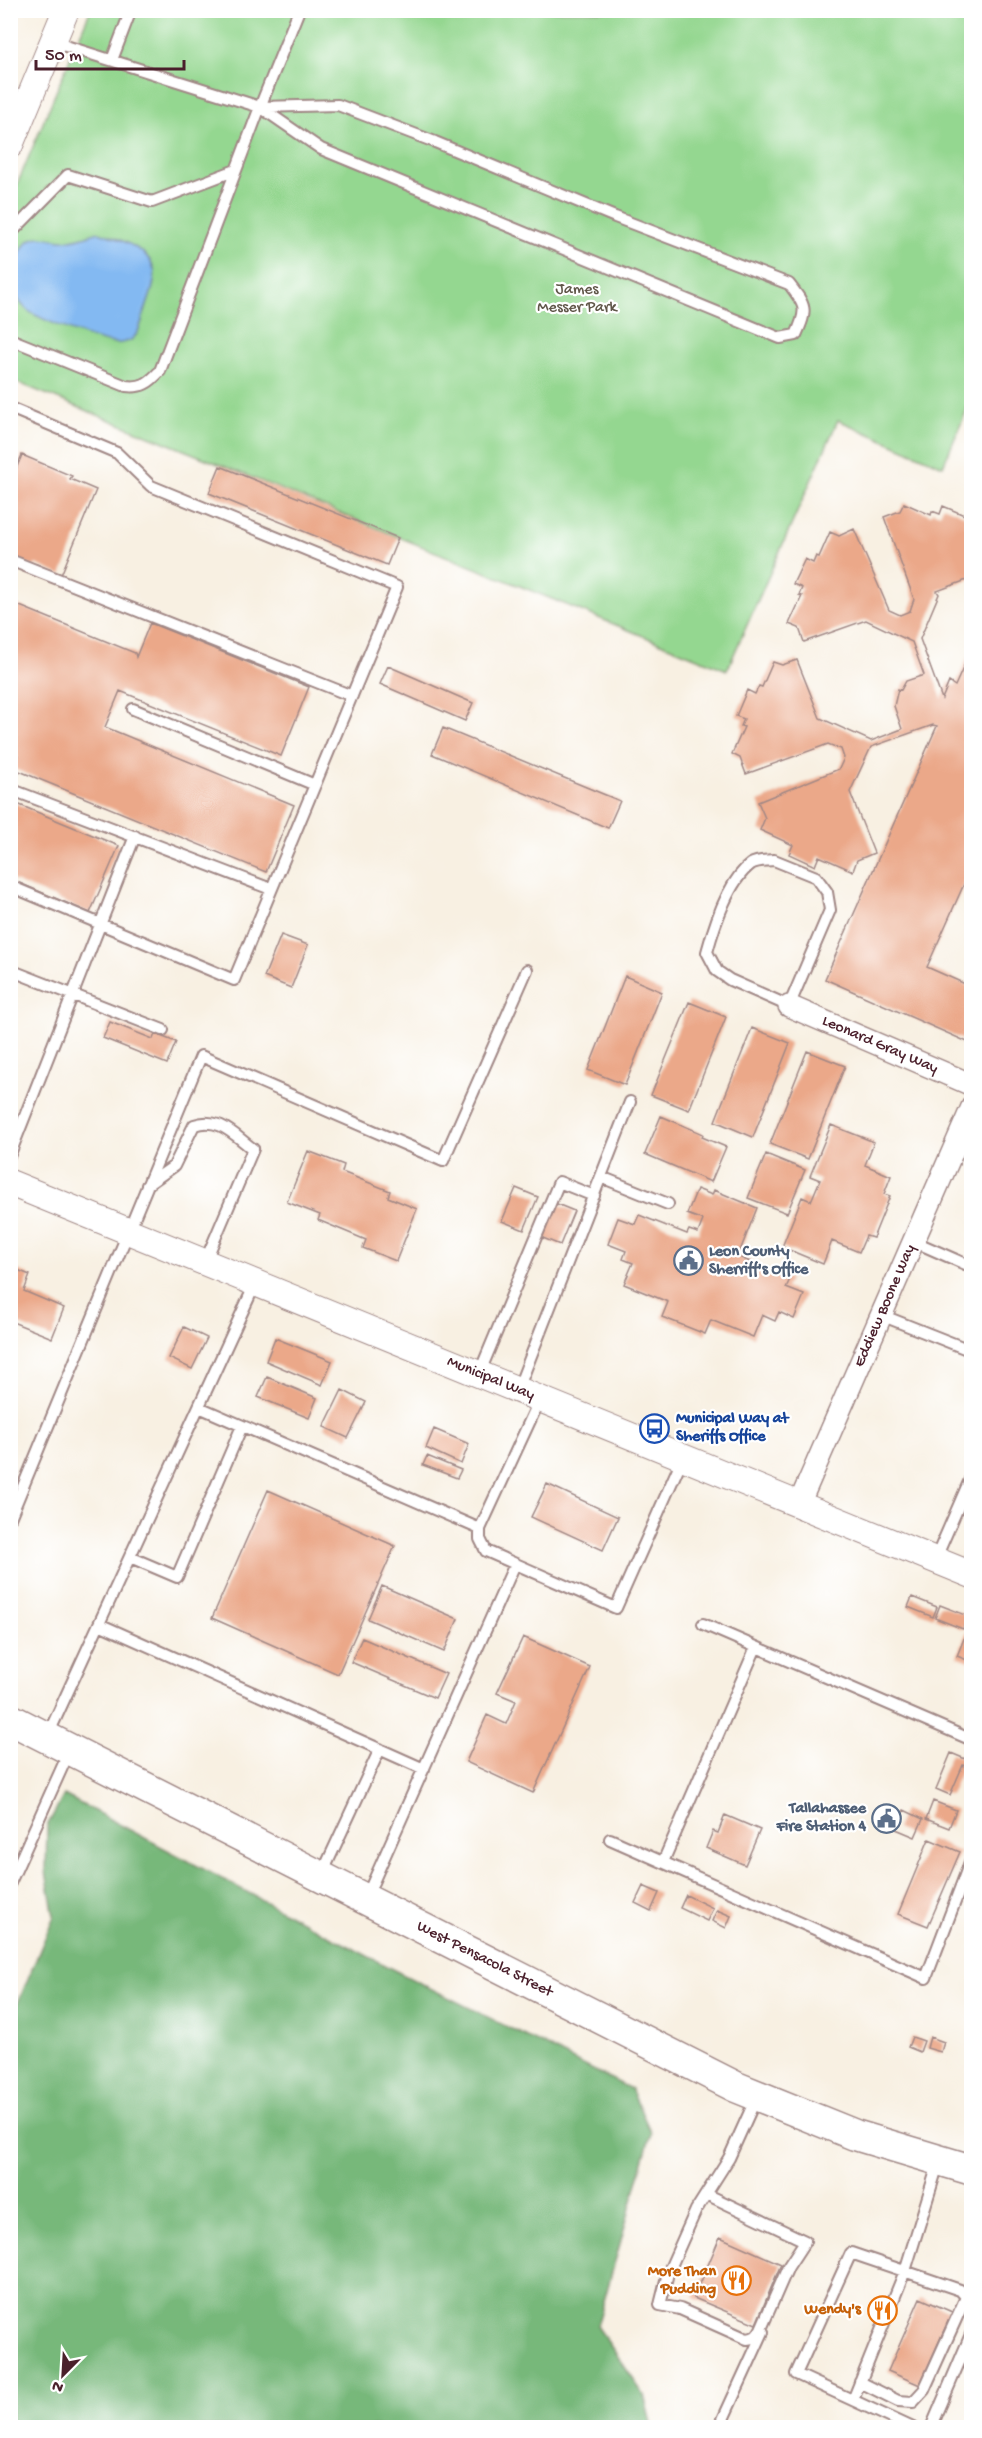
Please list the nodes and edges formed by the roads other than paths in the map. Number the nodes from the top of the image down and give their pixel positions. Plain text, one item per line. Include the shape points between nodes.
1 (66, 10) edge
2 (131, 10) edge
3 (299, 10) edge
4 (53, 42) junction
5 (112, 60) junction
6 (260, 107) junction
7 (10, 145) edge
8 (236, 170) junction
9 (10, 234) edge
10 (10, 339) edge
11 (10, 408) edge
12 (10, 560) edge
13 (352, 696) junction
14 (132, 709) dead end
15 (315, 785) junction
16 (10, 789) edge
17 (135, 836) junction
18 (10, 886) edge
19 (271, 889) junction
20 (100, 924) junction
21 (10, 970) edge
22 (527, 970) dead end
23 (73, 995) junction
24 (789, 1006) junction
25 (164, 1030) dead end
26 (972, 1085) edge
27 (630, 1102) dead end
28 (972, 1107) edge
29 (168, 1135) junction
30 (185, 1142) junction
31 (10, 1154) edge
32 (601, 1177) junction
33 (10, 1183) edge
34 (147, 1185) junction
35 (594, 1196) junction
36 (668, 1204) dead end
37 (128, 1231) junction
38 (914, 1241) junction
39 (205, 1262) junction
40 (972, 1267) edge
41 (256, 1282) junction
42 (881, 1315) junction
43 (972, 1351) edge
44 (479, 1374) junction
45 (529, 1394) junction
46 (199, 1407) junction
47 (242, 1426) junction
48 (683, 1457) junction
49 (972, 1475) edge
50 (969, 1489) edge
51 (799, 1504) junction
52 (10, 1518) edge
53 (480, 1529) junction
54 (130, 1557) junction
55 (935, 1560) junction
56 (514, 1563) junction
57 (972, 1575) edge
58 (99, 1624) junction
59 (703, 1624) dead end
60 (756, 1647) junction
61 (10, 1719) edge
62 (972, 1740) edge
63 (58, 1743) junction
64 (380, 1749) junction
65 (424, 1769) junction
66 (610, 1839) dead end
67 (972, 1857) edge
68 (15, 1862) edge
69 (663, 1862) junction
70 (321, 1876) junction
71 (10, 1883) edge
72 (366, 1899) junction
73 (757, 2096) junction
74 (939, 2160) junction
75 (972, 2170) edge
76 (706, 2194) junction
77 (805, 2241) junction
78 (905, 2271) junction
79 (966, 2297) junction
80 (660, 2305) junction
81 (972, 2307) edge
82 (972, 2332) edge
83 (756, 2348) junction
84 (860, 2382) junction
85 (852, 2400) junction
86 (719, 2427) edge
87 (913, 2427) edge
88 (931, 2427) edge

1 - 4 street
2 - 5 lane
3 - 6 lane
4 - 5 lane
4 - 7 street
5 - 6 lane
6 - 6 lane via 321,148 780,338 796,335 805,316 800,298 789,284 349,109 338,105
6 - 8 lane
8 - 9 lane via 152,202 68,175
8 - 10 lane via 160,371 148,385 126,386
11 - 13 lane via 117,453 151,486 397,587
12 - 13 lane
13 - 15 lane
14 - 15 lane
15 - 19 lane
16 - 17 lane
17 - 19 lane
17 - 20 lane
18 - 20 lane
19 - 20 lane via 234,980
20 - 23 lane
21 - 23 lane
22 - 29 lane via 443,1161 201,1056
23 - 25 lane
23 - 31 lane
24 - 24 lane via 730,980 717,971 707,952 735,881 753,863 774,860 816,878 827,892 830,910
24 - 26 street, Leonard Gray Way
27 - 32 lane
28 - 38 street, Eddiew Boone Way
29 - 30 lane
29 - 34 lane
30 - 34 lane via 174,1166
30 - 39 lane via 194,1125 208,1121 253,1149
32 - 35 lane
32 - 36 lane
33 - 37 street, Municipal Way
34 - 37 lane
35 - 44 lane via 559,1182
35 - 45 lane
37 - 39 street, Municipal Way
37 - 52 lane
38 - 40 lane
38 - 42 street, Eddiew Boone Way
39 - 41 street, Municipal Way
41 - 44 street, Municipal Way
41 - 46 lane
42 - 43 lane
42 - 51 street, Eddiew Boone Way
44 - 45 street, Municipal Way
45 - 48 street, Municipal Way
45 - 53 lane
46 - 47 lane
46 - 54 lane
47 - 53 lane
47 - 54 lane via 177,1578
48 - 51 street, Municipal Way
48 - 56 lane via 616,1608
49 - 50 lane
50 - 55 lane
51 - 55 street, Municipal Way
53 - 56 lane via 486,1551
54 - 58 lane
55 - 57 street, Municipal Way
56 - 65 lane
58 - 63 lane
58 - 64 lane
59 - 60 lane
60 - 62 lane
60 - 69 lane
61 - 63 main road, West Pensacola Street
63 - 68 lane
63 - 70 main road, West Pensacola Street
64 - 65 lane
64 - 70 lane
65 - 72 lane
66 - 69 lane
67 - 69 lane via 926,1978
68 - 71 lane
70 - 72 main road, West Pensacola Street
72 - 73 main road, West Pensacola Street
73 - 74 main road, West Pensacola Street via 855,2135
73 - 76 lane via 729,2158
74 - 75 main road, West Pensacola Street
74 - 78 lane
76 - 77 lane
76 - 80 lane via 668,2273
77 - 80 lane via 753,2338
77 - 83 lane
78 - 79 lane via 960,2290
78 - 84 lane
78 - 85 lane via 851,2253 796,2374
79 - 81 lane
79 - 84 lane via 924,2390 913,2402 898,2401
80 - 83 lane
82 - 88 lane
83 - 86 lane
84 - 85 lane
85 - 87 lane

